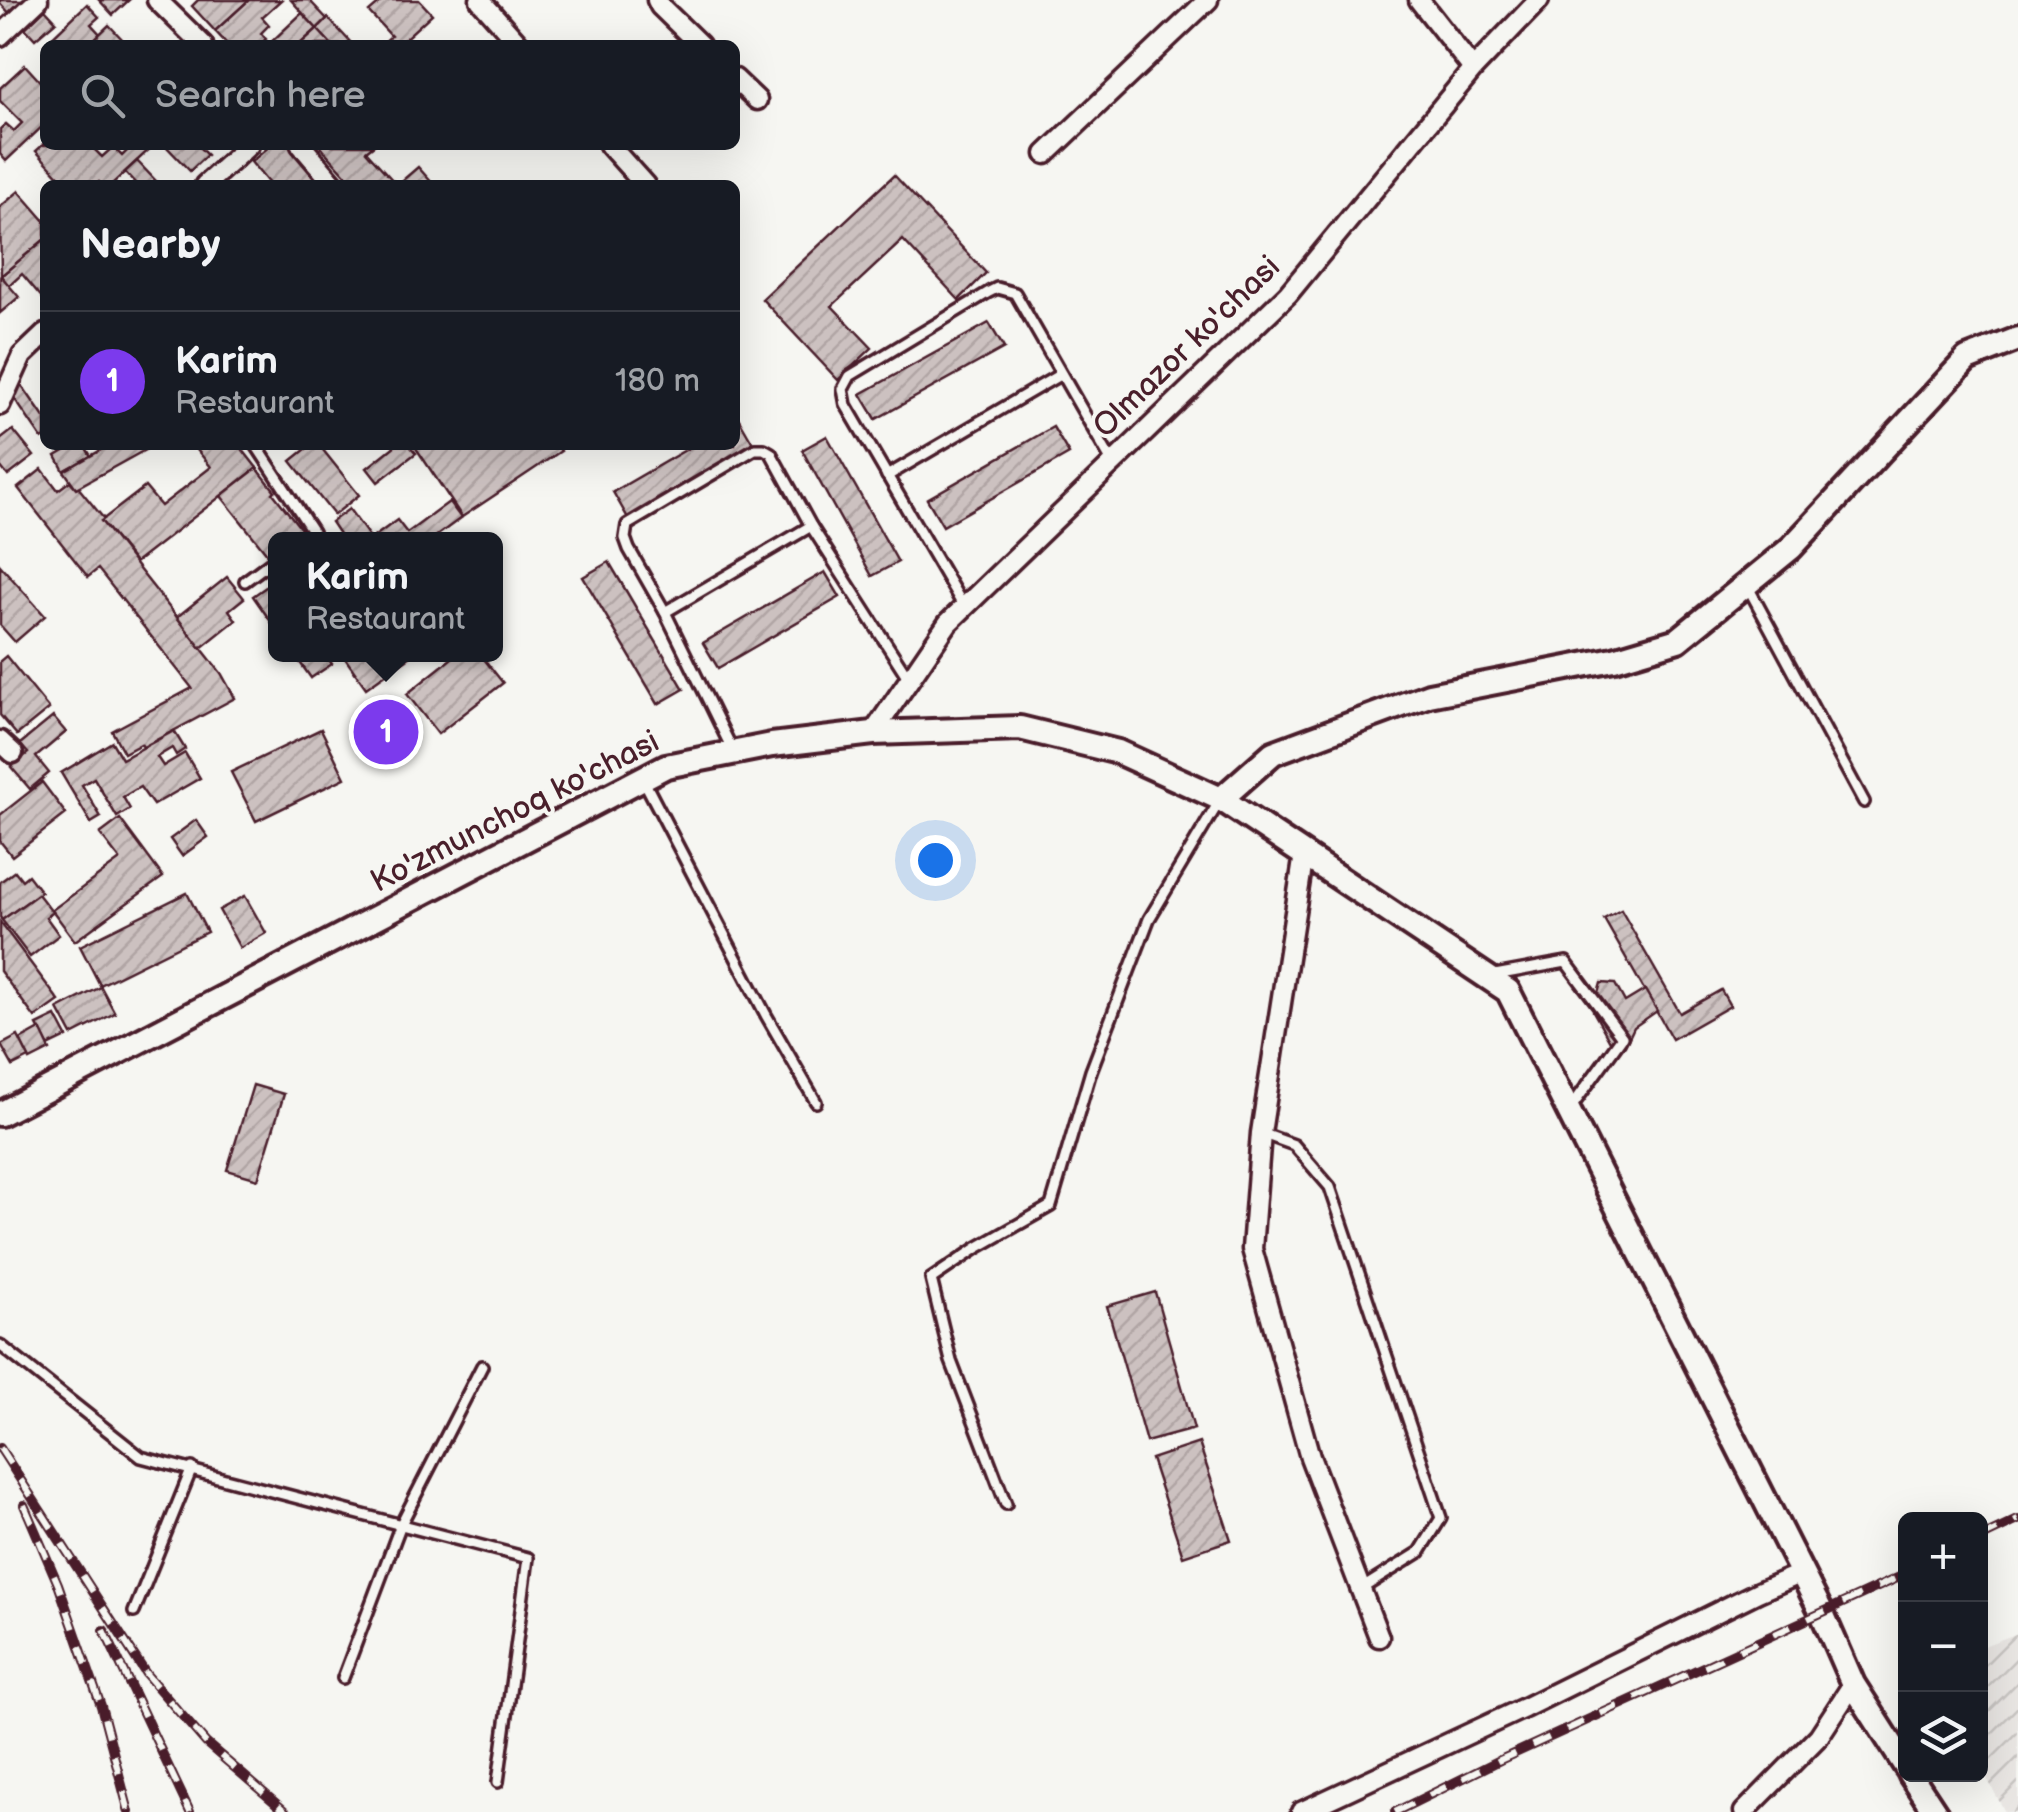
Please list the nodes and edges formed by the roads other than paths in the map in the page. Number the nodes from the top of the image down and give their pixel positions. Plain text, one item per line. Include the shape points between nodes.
1 (38, 0) edge
2 (157, 0) edge
3 (480, 0) edge
4 (657, 0) edge
5 (1208, 0) edge
6 (1419, 0) edge
7 (1539, 0) edge
8 (0, 36) edge
9 (198, 40) edge
10 (516, 40) edge
11 (695, 40) edge
12 (1472, 68) junction
13 (740, 84) edge
14 (757, 100) dead end
15 (244, 150) edge
16 (305, 150) edge
17 (614, 150) edge
18 (1046, 154) dead end
19 (210, 180) edge
20 (331, 180) edge
21 (640, 180) edge
22 (40, 339) edge
23 (2018, 339) edge
24 (1061, 374) junction
25 (0, 405) edge
26 (259, 450) edge
27 (1112, 462) junction
28 (887, 476) junction
29 (811, 526) junction
30 (313, 532) edge
31 (268, 564) edge
32 (245, 581) dead end
33 (1747, 585) junction
34 (964, 607) junction
35 (665, 612) junction
36 (909, 679) junction
37 (873, 733) junction
38 (734, 753) junction
39 (642, 778) junction
40 (1221, 799) junction
41 (1864, 802) dead end
42 (1304, 854) junction
43 (1488, 976) junction
44 (816, 1102) dead end
45 (1568, 1111) junction
46 (0, 1114) edge
47 (1261, 1132) junction
48 (0, 1345) edge
49 (482, 1366) dead end
50 (192, 1468) junction
51 (1006, 1504) dead end
52 (401, 1524) junction
53 (1802, 1573) junction
54 (1360, 1590) junction
55 (134, 1612) dead end
56 (1379, 1638) dead end
57 (343, 1678) dead end
58 (1853, 1684) junction
59 (1898, 1754) edge
60 (498, 1782) dead end
61 (1915, 1782) edge
62 (1301, 1812) edge
63 (1744, 1812) edge
64 (1935, 1812) edge

1 - 8 street
2 - 9 street
3 - 10 street
4 - 11 street
5 - 18 street
6 - 12 street
7 - 12 street, Olmazor ko'chasi
12 - 27 street, Olmazor ko'chasi via 1288,294
13 - 14 street
15 - 19 street
16 - 20 street
17 - 21 street
22 - 25 street via 22,356
23 - 33 street via 1968,359 1791,548
24 - 27 lane
24 - 28 lane
24 - 28 lane via 1014,293 989,292 850,376 843,390 846,406
26 - 30 lane
27 - 34 street, Olmazor ko'chasi
28 - 34 lane
29 - 35 lane
29 - 35 lane via 771,453 743,454 627,525 629,549
29 - 36 lane
31 - 32 lane
33 - 40 street via 1678,640 1614,660 1429,695 1273,753
33 - 41 lane
34 - 36 street, Olmazor ko'chasi
35 - 38 lane
36 - 37 street, Olmazor ko'chasi
37 - 38 street, Ko'zmunchoq ko'chasi
37 - 40 street, Ko'zmunchoq ko'chasi via 1020,728 1118,752
38 - 39 street, Ko'zmunchoq ko'chasi via 666,766
39 - 44 lane
39 - 46 street, Ko'zmunchoq ko'chasi
40 - 42 street, Ko'zmunchoq ko'chasi
40 - 51 lane via 1149,919 1091,1071 1051,1206 931,1279 951,1361
42 - 43 street, Ko'zmunchoq ko'chasi
42 - 47 street
43 - 45 street, Ko'zmunchoq ko'chasi via 1508,991
43 - 45 lane via 1566,962 1622,1037
45 - 53 street, Ko'zmunchoq ko'chasi
47 - 54 street via 1252,1249 1310,1457
47 - 54 lane via 1294,1145 1330,1187 1441,1518 1420,1552
48 - 50 lane via 140,1457
49 - 52 lane
50 - 52 lane
50 - 55 lane
52 - 57 lane
52 - 60 lane via 528,1558
53 - 58 street, Ko'zmunchoq ko'chasi
53 - 62 street
54 - 56 street
58 - 59 street, Ko'zmunchoq ko'chasi
58 - 63 street via 1819,1736
61 - 64 street

